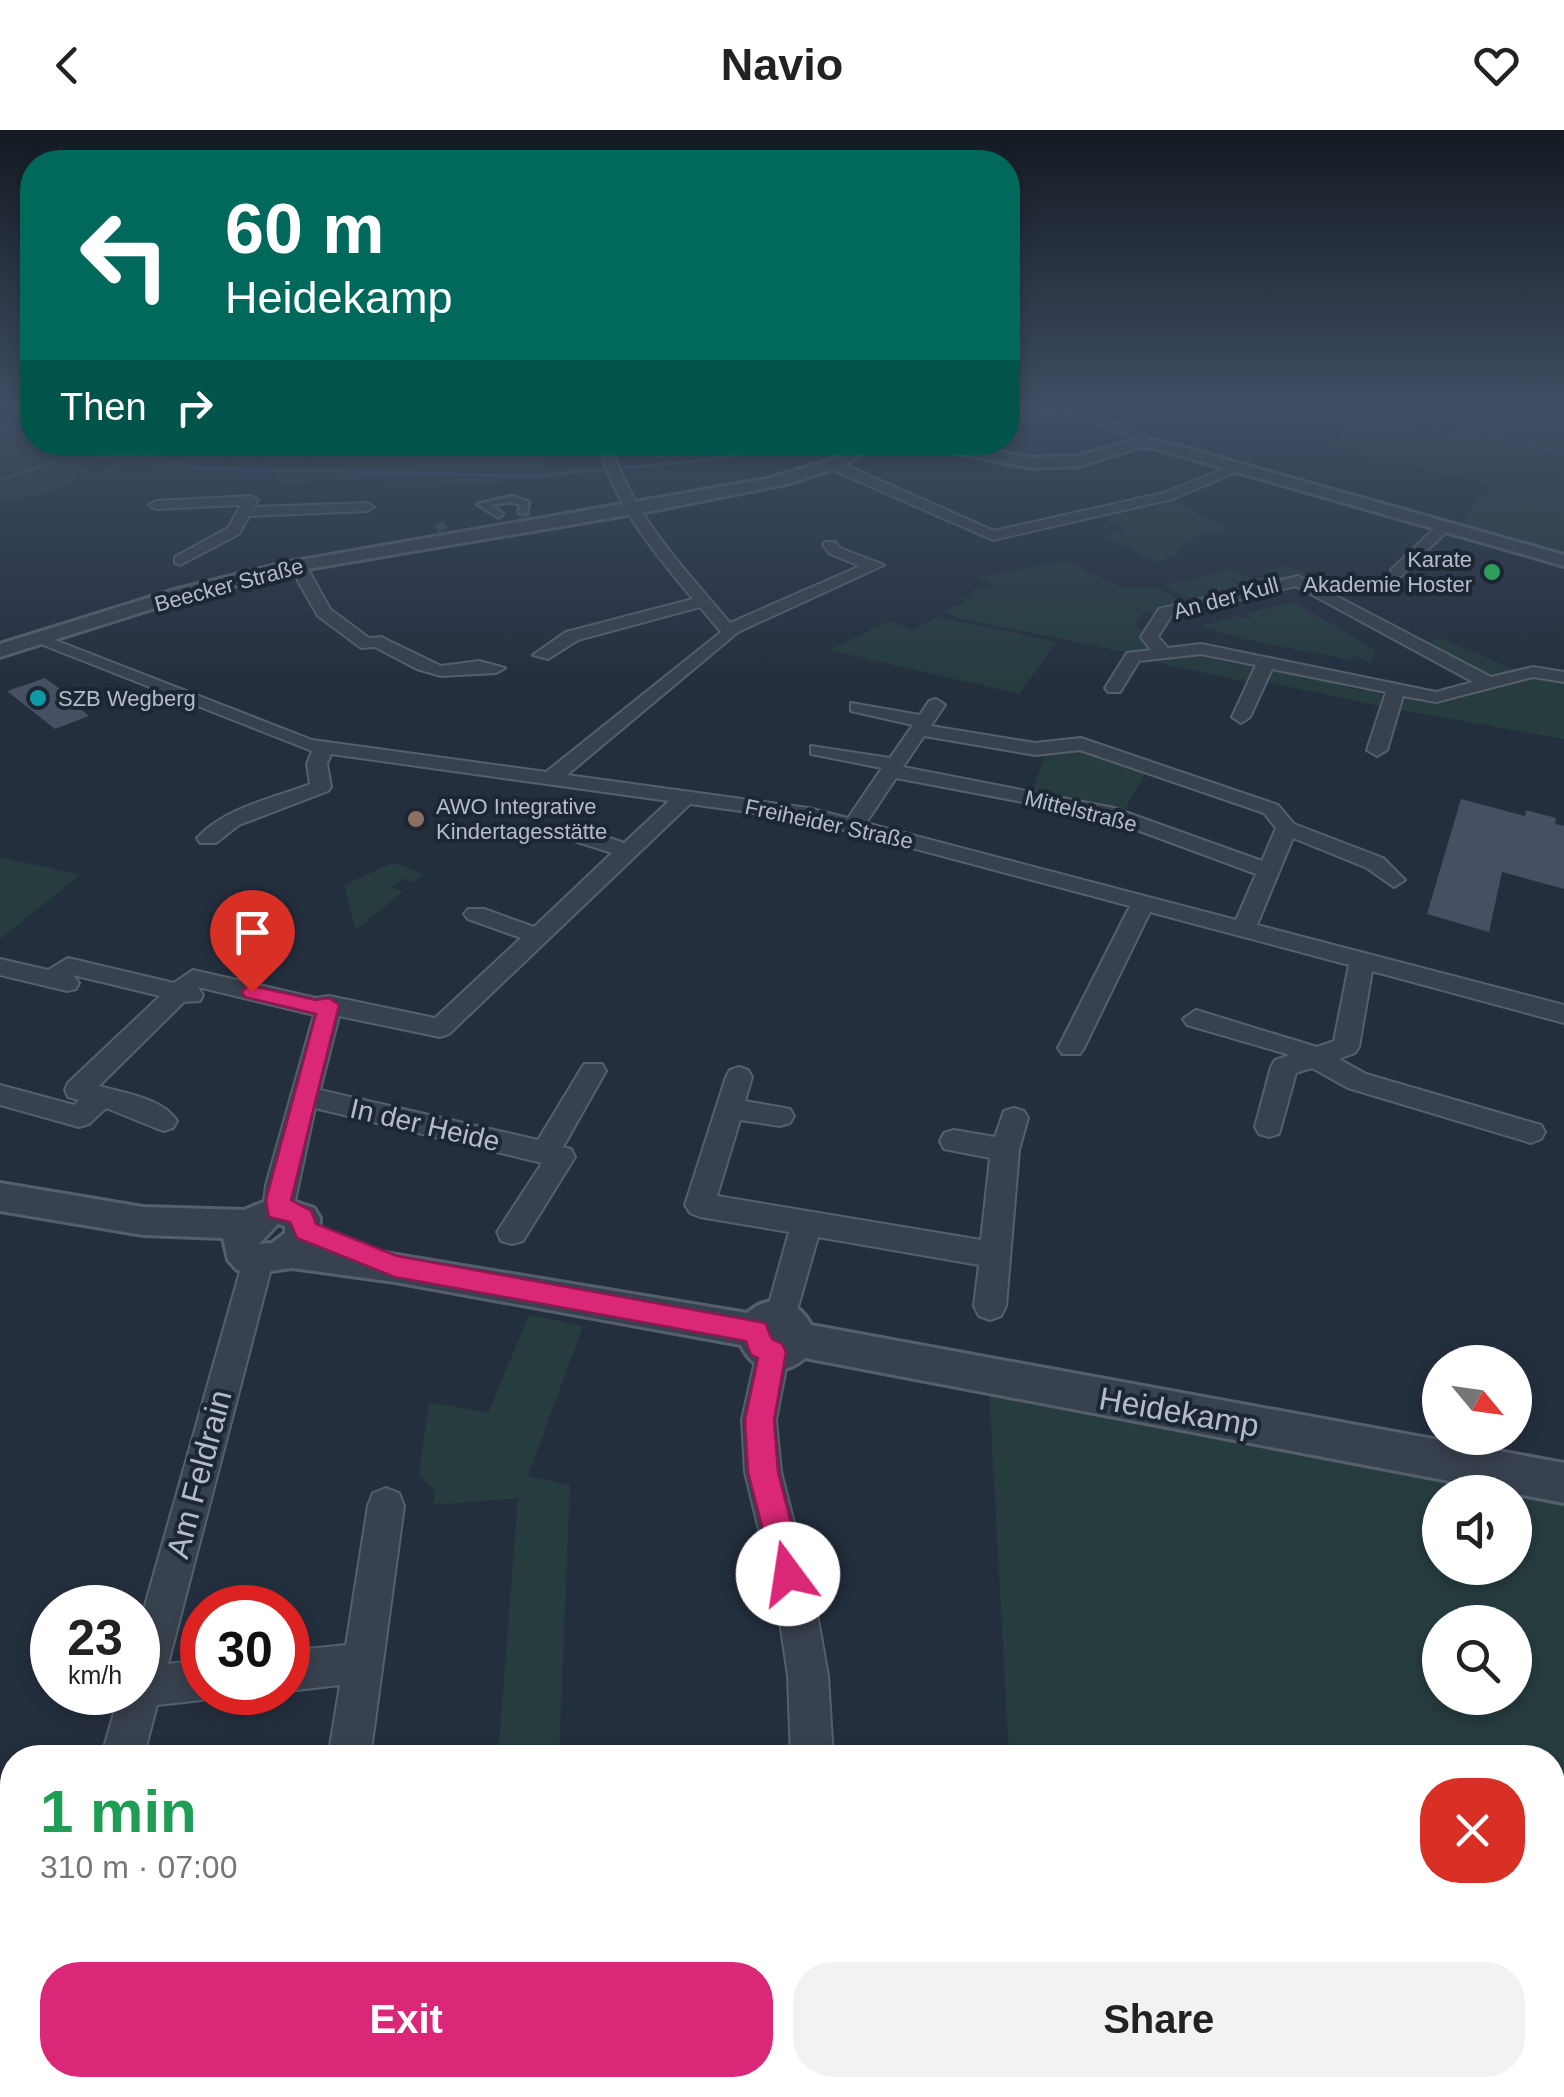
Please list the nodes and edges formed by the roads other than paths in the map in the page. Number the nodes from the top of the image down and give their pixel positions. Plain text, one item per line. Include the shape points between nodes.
1 (628, 499) edge
2 (682, 499) edge
3 (909, 499) edge
4 (1155, 499) edge
5 (1339, 499) edge
6 (156, 505) dead end
7 (368, 507) dead end
8 (634, 510) junction
9 (522, 511) dead end
10 (243, 512) junction
11 (498, 514) dead end
12 (1443, 528) junction
13 (194, 536) dead end
14 (223, 538) junction
15 (830, 545) dead end
16 (180, 560) dead end
17 (1564, 561) edge
18 (299, 565) junction
19 (1396, 573) dead end
20 (706, 601) junction
21 (730, 629) junction
22 (36, 638) junction
23 (1441, 638) dead end
24 (1414, 644) junction
25 (0, 650) edge
26 (1162, 652) junction
27 (542, 655) dead end
28 (1266, 663) junction
29 (496, 668) dead end
30 (1564, 676) edge
31 (1488, 684) junction
32 (1114, 688) dead end
33 (1395, 691) junction
34 (858, 707) dead end
35 (1241, 716) dead end
36 (927, 719) junction
37 (323, 748) junction
38 (818, 750) dead end
39 (1376, 750) dead end
40 (892, 768) junction
41 (549, 779) junction
42 (685, 797) junction
43 (853, 826) junction
44 (1288, 828) junction
45 (567, 831) dead end
46 (208, 838) dead end
47 (627, 851) junction
48 (1267, 870) junction
49 (1394, 880) dead end
50 (1143, 904) junction
51 (476, 914) dead end
52 (1244, 929) junction
53 (537, 936) junction
54 (1362, 960) junction
55 (0, 967) edge
56 (178, 992) junction
57 (329, 1005) junction
58 (1564, 1014) edge
59 (1196, 1018) dead end
60 (1071, 1048) dead end
61 (1319, 1059) junction
62 (593, 1072) dead end
63 (740, 1077) dead end
64 (89, 1094) junction
65 (0, 1096) edge
66 (305, 1096) junction
67 (731, 1109) junction
68 (780, 1116) dead end
69 (1014, 1118) dead end
70 (163, 1121) dead end
71 (1268, 1127) dead end
72 (1531, 1132) dead end
73 (954, 1141) dead end
74 (1006, 1150) junction
75 (546, 1153) junction
76 (0, 1197) edge
77 (807, 1223) junction
78 (512, 1232) dead end
79 (270, 1237) junction
80 (995, 1255) junction
81 (990, 1306) dead end
82 (776, 1335) junction
83 (1564, 1483) edge
84 (386, 1506) dead end
85 (160, 1624) edge
86 (362, 1663) junction
87 (310, 1669) edge
88 (134, 1715) edge
89 (126, 1745) edge
90 (351, 1745) edge
91 (811, 1745) edge

1 - 8 street
2 - 8 street, Beecker Straße
3 - 4 street via 993,536
5 - 12 street
6 - 10 street via 251,500
7 - 10 street
8 - 18 street, Beecker Straße
8 - 20 street
9 - 11 street via 526,504 516,500 482,504
10 - 14 street
12 - 17 street
12 - 19 street
13 - 14 street
14 - 16 street
15 - 21 street via 875,566
18 - 22 street, Beecker Straße
18 - 29 street via 314,604 367,644 376,641 445,672 472,664
20 - 21 street
20 - 27 street via 572,636
21 - 41 street
22 - 25 street, Beecker Straße
22 - 37 street, Freiheider Straße
23 - 24 street
24 - 26 street, An der Kull via 1298,582 1164,612 1150,636
24 - 31 street, An der Kull
26 - 28 street, An der Kull via 1201,649
26 - 32 street, An der Kull via 1134,656
28 - 33 street, An der Kull
28 - 35 street
30 - 31 street, An der Kull via 1533,672
31 - 33 street, An der Kull via 1436,697
33 - 39 street
34 - 36 street
36 - 40 street
36 - 44 street via 1035,749 1081,744 1257,802
37 - 41 street, Freiheider Straße
37 - 46 street via 317,764 321,787 232,820
38 - 40 street, Mittelstraße
40 - 43 street
40 - 48 street, Mittelstraße via 1107,812
41 - 42 street, Freiheider Straße
42 - 43 street, Freiheider Straße
42 - 47 street
43 - 50 street, Freiheider Straße
44 - 48 street
44 - 49 street via 1375,863
45 - 47 street
47 - 53 street
48 - 52 street
50 - 52 street, Freiheider Straße
50 - 60 street
51 - 53 street
52 - 54 street, Freiheider Straße
53 - 57 street via 440,1028
54 - 58 street, Freiheider Straße
54 - 61 street via 1346,1047
55 - 56 street via 52,980 68,966
56 - 57 street via 193,978
56 - 64 street
57 - 66 street
59 - 61 street
61 - 71 street via 1284,1067
61 - 72 street via 1357,1081
62 - 75 street
63 - 67 street
64 - 65 street via 79,1117
64 - 70 street
66 - 75 street, In der Heide
66 - 79 street
67 - 68 street
67 - 77 street via 700,1205
69 - 74 street
73 - 74 street
74 - 80 street
75 - 78 street via 561,1157
76 - 79 street, Heidekamp
77 - 80 street
77 - 82 street
79 - 82 street, Heidekamp via 395,1267
79 - 85 street, Am Feldrain
80 - 81 street
82 - 83 street, Heidekamp
82 - 91 street via 760,1420 763,1472 797,1608
84 - 86 street
86 - 87 street
86 - 90 street
88 - 89 street, Am Feldrain

